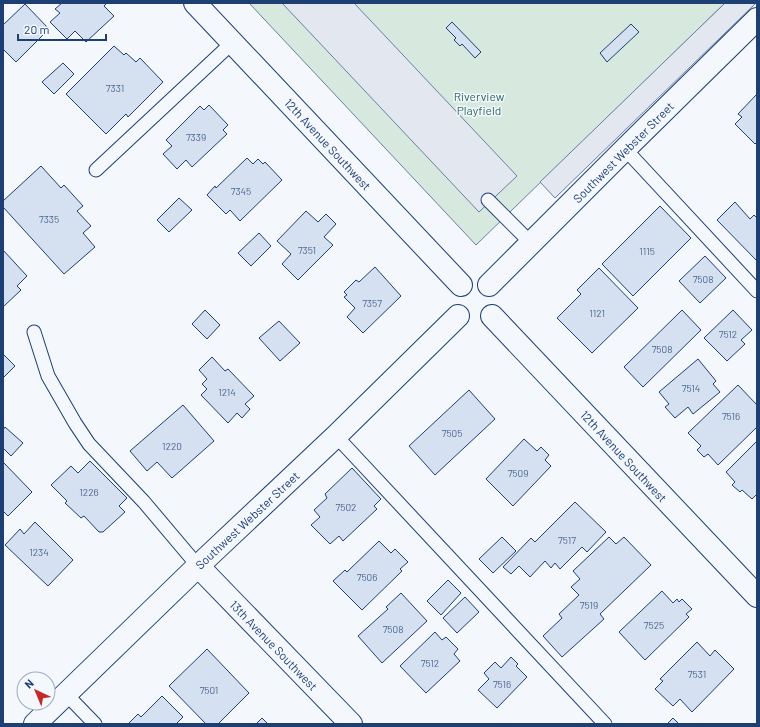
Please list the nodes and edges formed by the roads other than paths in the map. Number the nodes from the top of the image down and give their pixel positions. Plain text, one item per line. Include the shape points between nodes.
1 (195, 3) edge
2 (757, 19) edge
3 (232, 43) junction
4 (625, 149) junction
5 (96, 170) dead end
6 (488, 200) dead end
7 (531, 243) junction
8 (461, 285) junction
9 (489, 285) junction
10 (757, 291) edge
11 (458, 316) junction
12 (492, 316) junction
13 (34, 332) dead end
14 (336, 436) junction
15 (198, 566) junction
16 (757, 596) edge
17 (66, 694) junction
18 (35, 724) edge
19 (95, 724) edge
20 (350, 724) edge
21 (605, 724) edge

1 - 3 street, 12th Avenue Southwest
2 - 4 street, Southwest Webster Street
3 - 5 lane
3 - 8 street, 12th Avenue Southwest
4 - 7 street, Southwest Webster Street
4 - 10 lane
6 - 7 lane
7 - 9 street, Southwest Webster Street
8 - 9 street via 471,280 479,280
8 - 11 street via 452,300
9 - 12 street via 497,301
11 - 12 street via 467,323 474,324
11 - 14 street, Southwest Webster Street
12 - 16 street, 12th Avenue Southwest
13 - 15 lane via 48,376 75,424
14 - 15 street, Southwest Webster Street
14 - 21 lane
15 - 17 street, Southwest Webster Street
15 - 20 street, 13th Avenue Southwest
17 - 18 street, Southwest Webster Street
17 - 19 lane

